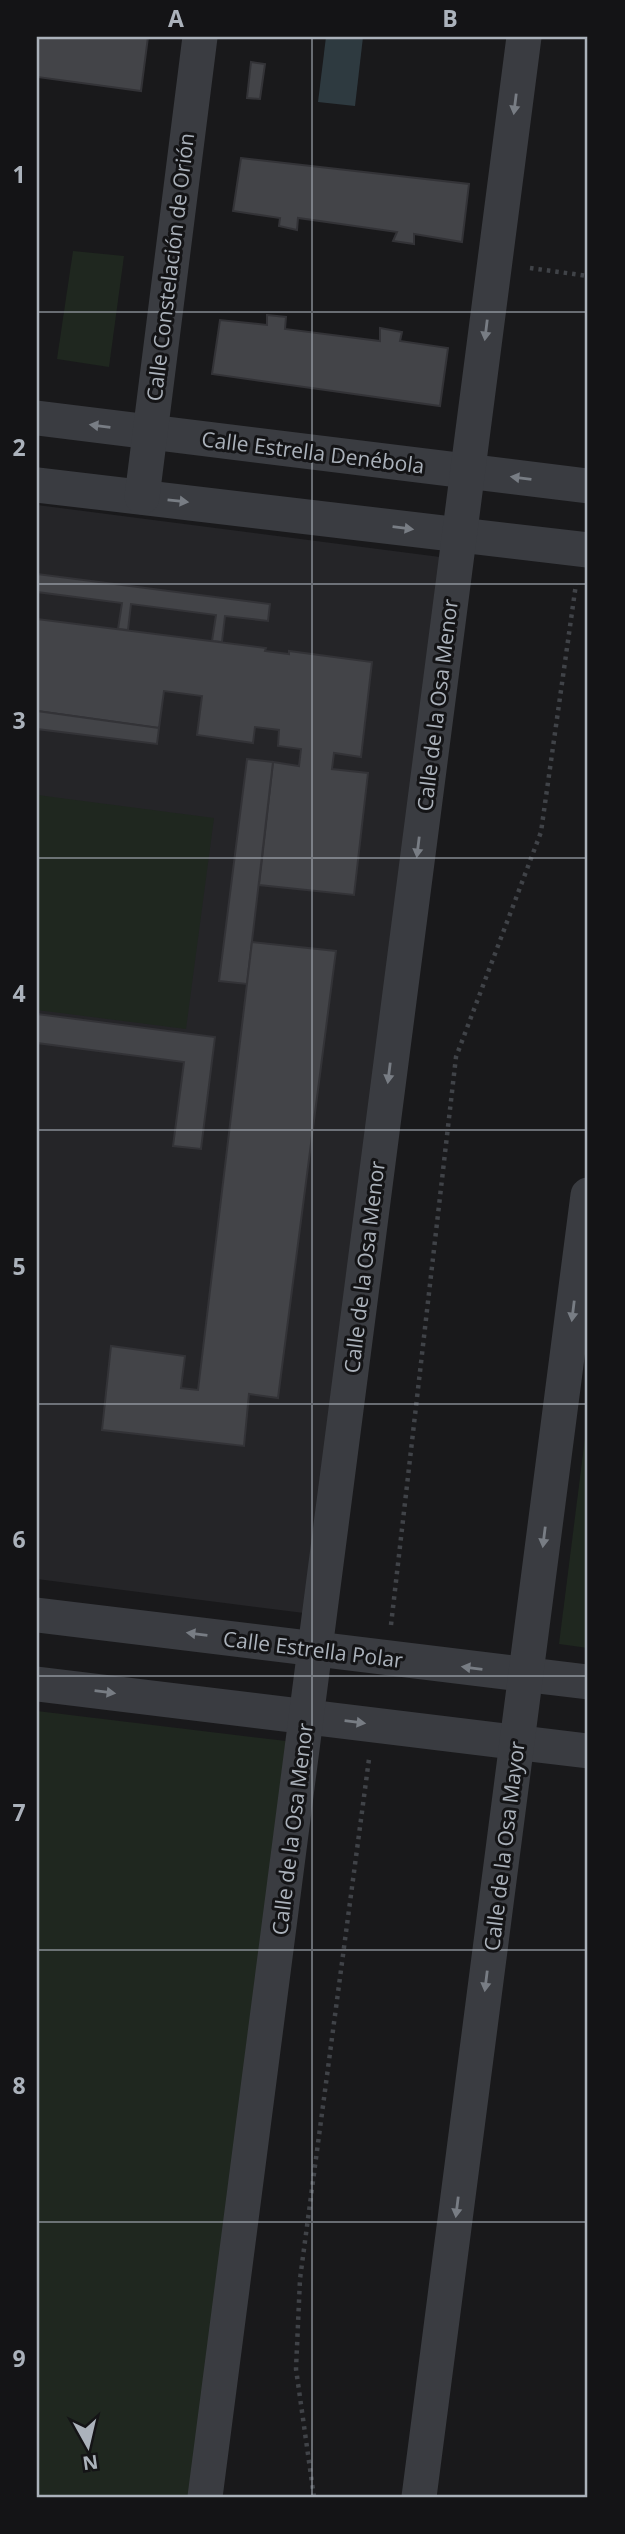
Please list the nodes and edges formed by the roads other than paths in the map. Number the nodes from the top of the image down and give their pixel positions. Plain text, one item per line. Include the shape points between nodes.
1 (200, 37) edge
2 (524, 37) edge
3 (37, 418) edge
4 (149, 432) junction
5 (468, 472) junction
6 (37, 485) edge
7 (588, 486) edge
8 (142, 497) junction
9 (458, 534) junction
10 (584, 549) edge
11 (588, 1195) edge
12 (37, 1615) edge
13 (315, 1649) junction
14 (526, 1675) junction
15 (588, 1682) edge
16 (37, 1684) edge
17 (306, 1716) junction
18 (517, 1742) junction
19 (588, 1751) edge
20 (205, 2497) edge
21 (419, 2497) edge

1 - 4 street, Calle Constelación de Orión
2 -> 5 street, Calle de la Osa Menor
4 -> 3 street, Calle Estrella Denébola
4 - 5 street, Calle Estrella Denébola
4 - 8 street, Calle Constelación de Orión
7 -> 5 street, Calle Estrella Denébola
5 - 9 street, Calle de la Osa Menor
6 - 8 street
8 -> 9 street
9 - 10 street
9 -> 13 street, Calle de la Osa Menor
11 -> 14 street, Calle de la Osa Mayor
13 -> 12 street, Calle Estrella Polar
14 -> 13 street, Calle Estrella Polar
13 - 17 street, Calle de la Osa Menor
14 - 15 street, Calle Estrella Polar
14 - 18 street, Calle de la Osa Mayor
16 -> 17 street
17 -> 18 street
17 - 20 street, Calle de la Osa Menor
18 - 19 street
18 -> 21 street, Calle de la Osa Mayor

